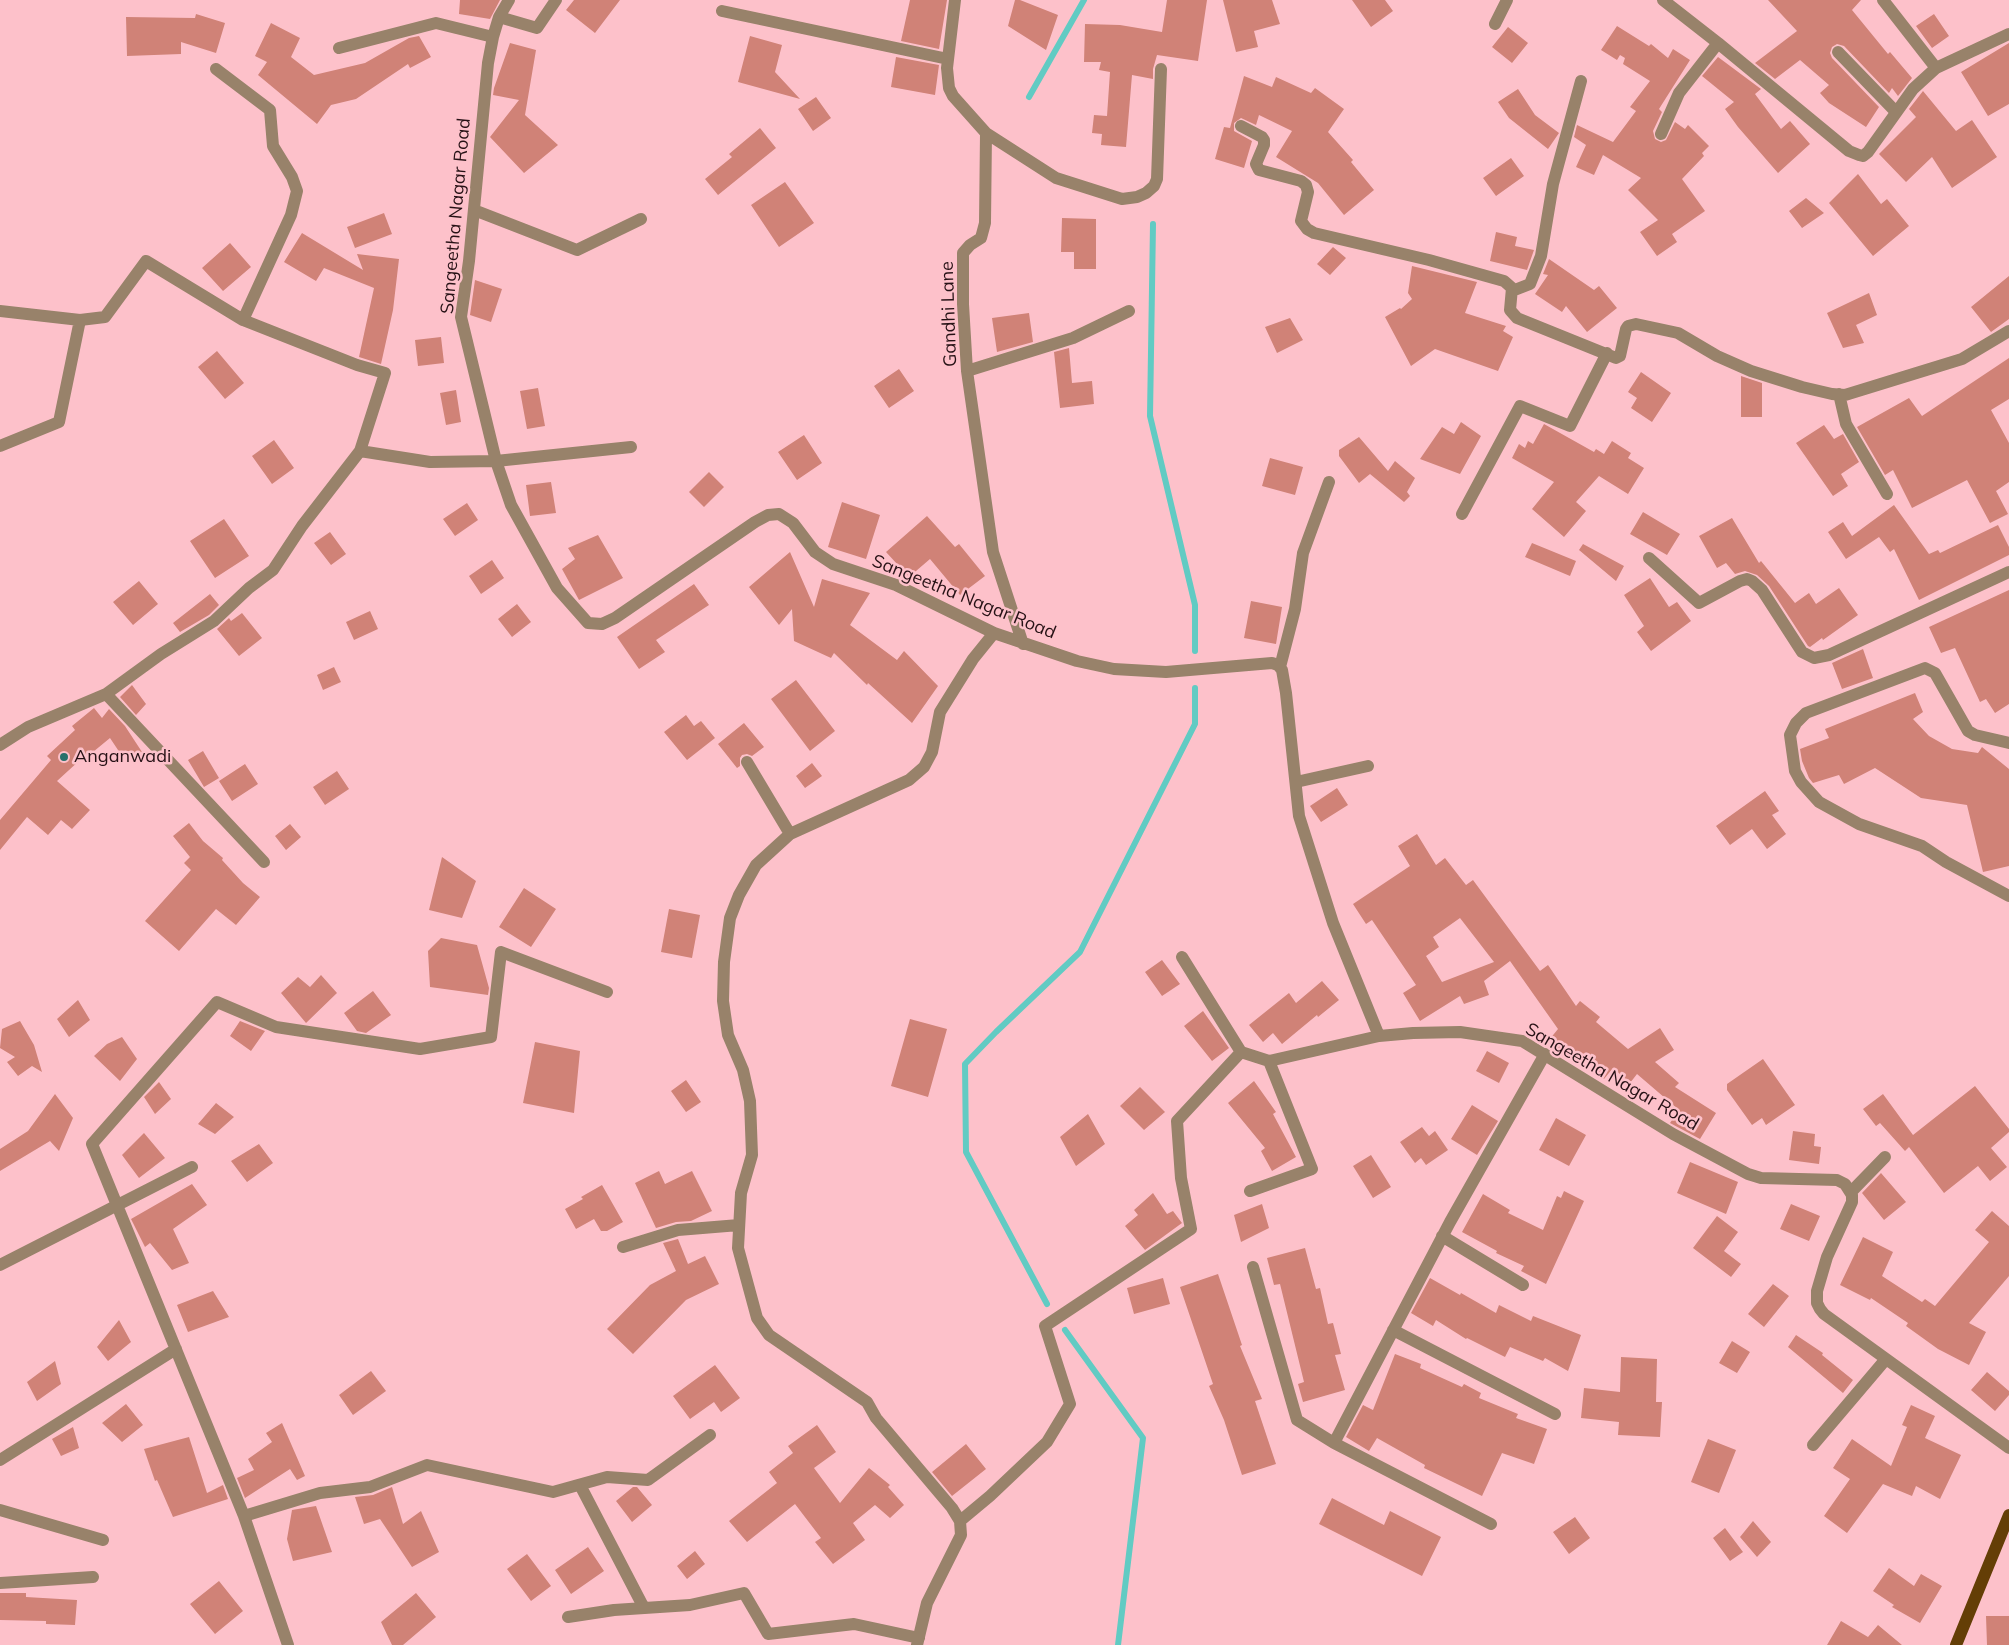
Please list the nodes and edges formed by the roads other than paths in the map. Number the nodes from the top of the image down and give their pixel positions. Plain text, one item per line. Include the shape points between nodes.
1 (509, 0) edge
2 (556, 0) edge
3 (955, 0) edge
4 (1507, 0) edge
5 (1663, 0) edge
6 (1883, 0) edge
7 (722, 11) dead end
8 (499, 17) junction
9 (1495, 24) dead end
10 (2009, 34) edge
11 (493, 37) junction
12 (1718, 43) junction
13 (339, 48) dead end
14 (1838, 52) dead end
15 (948, 59) junction
16 (1936, 68) junction
17 (216, 69) dead end
18 (1161, 69) dead end
19 (1581, 81) dead end
20 (1896, 112) junction
21 (1241, 126) dead end
22 (986, 133) junction
23 (1661, 134) dead end
24 (474, 210) junction
25 (641, 219) dead end
26 (1512, 291) junction
27 (1129, 311) dead end
28 (0, 312) edge
29 (80, 320) junction
30 (243, 320) junction
31 (2009, 332) edge
32 (1607, 353) junction
33 (968, 371) junction
34 (1839, 394) junction
35 (0, 446) edge
36 (631, 447) dead end
37 (360, 451) junction
38 (496, 461) junction
39 (1329, 482) dead end
40 (1887, 494) dead end
41 (1462, 514) dead end
42 (1649, 558) dead end
43 (2009, 572) edge
44 (994, 633) junction
45 (1023, 644) junction
46 (1280, 668) junction
47 (106, 694) junction
48 (2009, 743) edge
49 (0, 745) edge
50 (747, 762) dead end
51 (1368, 766) dead end
52 (1296, 782) junction
53 (790, 834) junction
54 (264, 862) dead end
55 (2009, 896) edge
56 (1182, 957) dead end
57 (607, 992) dead end
58 (1379, 1036) junction
59 (1241, 1052) junction
60 (1545, 1054) junction
61 (1270, 1061) junction
62 (1885, 1157) dead end
63 (192, 1167) dead end
64 (1250, 1192) dead end
65 (1851, 1192) junction
66 (117, 1205) junction
67 (739, 1225) junction
68 (1442, 1236) junction
69 (623, 1248) dead end
70 (0, 1264) edge
71 (1253, 1267) dead end
72 (1523, 1286) dead end
73 (1393, 1330) junction
74 (176, 1349) junction
75 (1886, 1359) junction
76 (1555, 1414) dead end
77 (710, 1435) dead end
78 (1334, 1443) junction
79 (1812, 1445) dead end
80 (2009, 1448) edge
81 (0, 1460) edge
82 (580, 1485) junction
83 (0, 1510) edge
84 (2009, 1515) edge
85 (244, 1516) junction
86 (960, 1521) junction
87 (1491, 1524) dead end
88 (104, 1540) dead end
89 (93, 1577) dead end
90 (0, 1583) edge
91 (644, 1608) junction
92 (568, 1617) dead end
93 (918, 1641) edge
94 (288, 1645) edge
95 (1956, 1645) edge

1 - 8 street, Sangeetha Nagar Road
2 - 8 street via 536,28
3 - 15 street
4 - 9 street
5 - 12 street
6 - 16 street
7 - 15 street
8 - 11 street, Sangeetha Nagar Road
10 - 16 street
11 - 13 street via 436,24
11 - 24 street, Sangeetha Nagar Road
12 - 20 street via 1854,154 1865,154
12 - 23 street via 1679,93
14 - 20 street
15 - 22 street via 947,78 953,96
16 - 20 street via 1913,89
17 - 30 street via 270,110 273,146 297,191 291,215
18 - 22 street via 1157,179 1154,186 1137,197 1122,199 1056,178
19 - 26 street via 1553,184 1541,256 1530,284
21 - 26 street via 1264,140 1256,164 1259,170 1306,185 1308,192 1301,221 1307,230 1504,281
22 - 33 street, Gandhi Lane via 986,223 981,238 964,253 963,304
24 - 25 street via 577,250
24 - 38 street, Sangeetha Nagar Road via 462,317
26 - 32 street via 1510,310 1517,318
27 - 33 street via 1073,338
28 - 29 street
29 - 30 street via 105,317 146,261
29 - 35 street via 60,422
30 - 37 street via 385,373
31 - 34 street via 1962,359 1891,382
32 - 34 street via 1620,357 1626,329 1636,324 1678,333 1717,356 1752,371 1802,388
32 - 41 street via 1570,426 1520,406
33 - 45 street, Gandhi Lane via 993,552
34 - 40 street via 1846,424
36 - 38 street
37 - 38 street via 430,462
37 - 47 street via 302,526 273,570 214,621
38 - 44 street, Sangeetha Nagar Road via 511,505 557,588 588,624 602,624 615,618 755,522 768,515 779,514 793,523 814,552 833,564 896,585
39 - 46 street via 1303,553 1295,609
42 - 43 street via 1699,603 1740,581 1752,581 1762,590 1802,652 1814,658 1829,655
44 - 45 street, Sangeetha Nagar Road
44 - 53 street via 973,659 940,712 932,752 924,767 909,780
45 - 46 street, Sangeetha Nagar Road via 1114,669 1166,672 1272,663
46 - 52 street
47 - 49 street via 28,727
47 - 54 street
48 - 55 street via 1968,731 1935,673 1925,668 1806,713 1790,734 1795,771 1819,802 1859,824 1922,846
50 - 53 street
51 - 52 street
52 - 58 street via 1299,816 1333,923
53 - 67 street via 756,864 739,895 730,918 724,962 724,1010 728,1035 743,1070 750,1101 752,1155 741,1193
56 - 59 street
57 - 66 street via 501,952 492,1037 420,1049 276,1027 217,1002 92,1144
58 - 60 street, Sangeetha Nagar Road via 1460,1032 1522,1041
58 - 61 street, Sangeetha Nagar Road
59 - 61 street
59 - 86 street via 1177,1121 1181,1178 1191,1229 1045,1326 1070,1404 1047,1442
60 - 65 street, Sangeetha Nagar Road via 1673,1134 1748,1174 1761,1178 1837,1180 1846,1184
60 - 68 street
61 - 64 street via 1312,1169
62 - 65 street
63 - 66 street
65 - 75 street via 1852,1202 1827,1257 1817,1291 1817,1304 1824,1314
66 - 70 street
66 - 74 street
67 - 69 street via 678,1230
67 - 86 street via 738,1248 757,1318 763,1328 867,1402 876,1418
68 - 72 street
68 - 73 street
71 - 78 street via 1297,1420
73 - 76 street
73 - 78 street
74 - 81 street
74 - 85 street
75 - 79 street
75 - 80 street
77 - 82 street via 648,1480 607,1477
78 - 87 street
82 - 85 street via 553,1492 427,1465 370,1487 320,1493
82 - 91 street
83 - 88 street
84 - 95 main road
85 - 94 street
86 - 93 street via 961,1536 927,1604
89 - 90 street
91 - 92 street
91 - 93 street via 690,1605 744,1593 768,1634 854,1624

